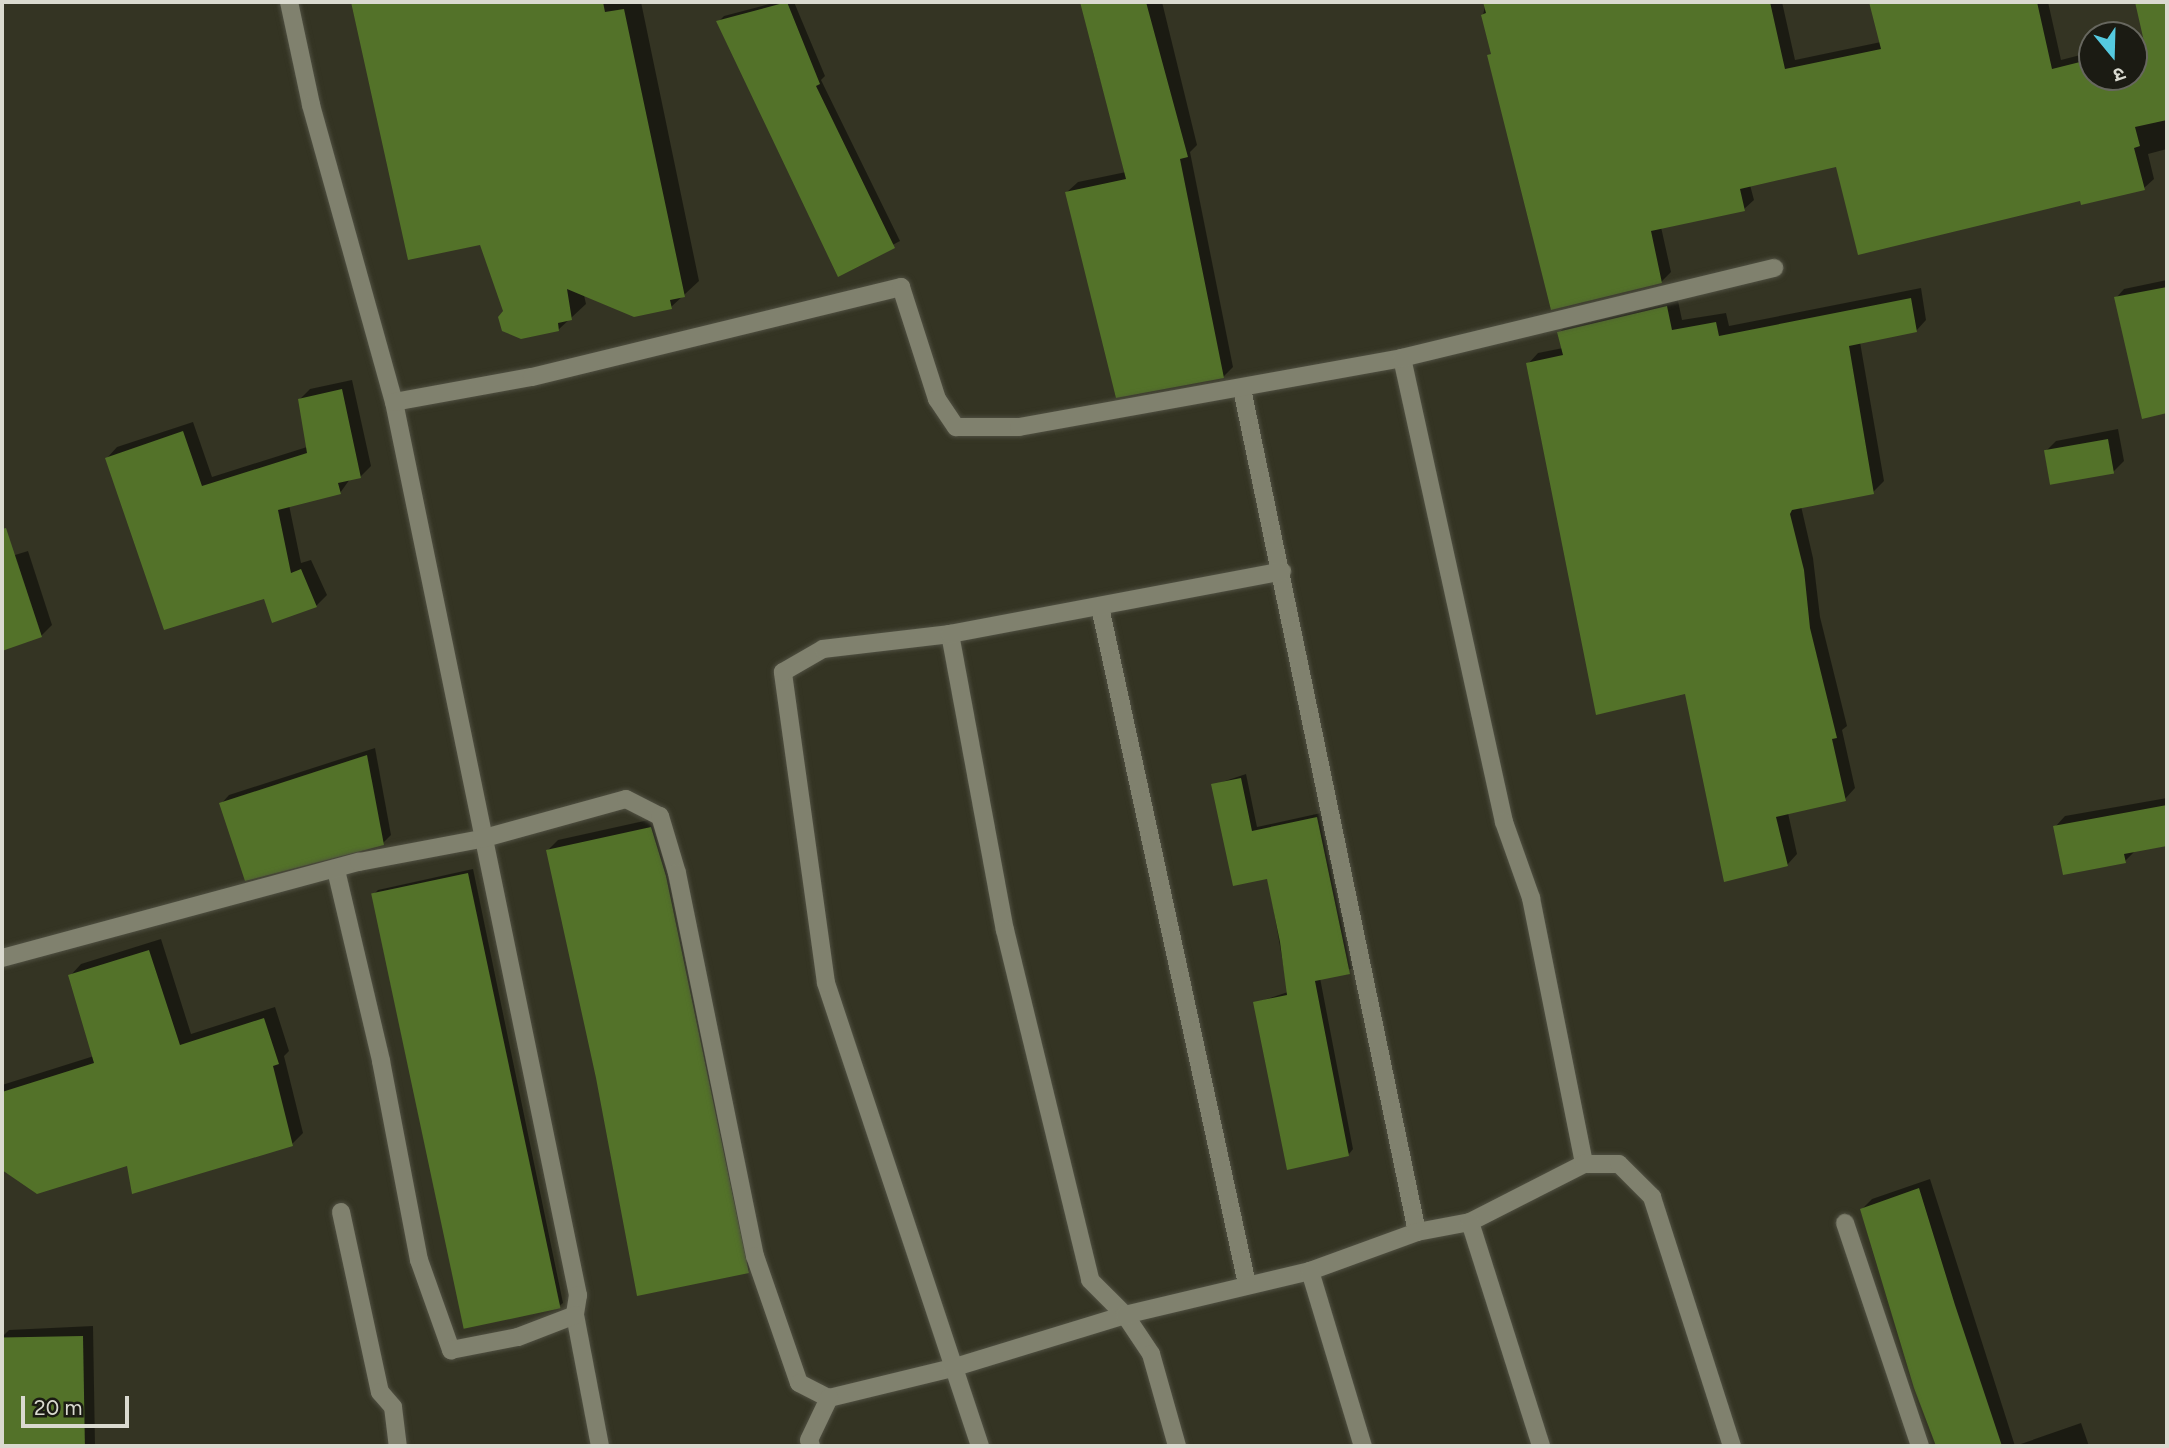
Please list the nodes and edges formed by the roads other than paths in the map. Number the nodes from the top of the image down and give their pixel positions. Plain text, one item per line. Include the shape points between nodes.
1 (289, 2) edge
2 (1774, 268) dead end
3 (1402, 358) junction
4 (1242, 389) junction
5 (394, 402) junction
6 (1282, 571) junction
7 (1100, 607) junction
8 (950, 634) junction
9 (481, 839) junction
10 (336, 870) junction
11 (2, 958) edge
12 (1584, 1164) junction
13 (341, 1212) dead end
14 (1470, 1222) junction
15 (1845, 1223) dead end
16 (1417, 1232) junction
17 (1310, 1271) junction
18 (1247, 1284) junction
19 (575, 1315) junction
20 (1125, 1315) junction
21 (953, 1368) junction
22 (830, 1398) junction
23 (398, 1446) edge
24 (600, 1446) edge
25 (811, 1446) edge
26 (980, 1446) edge
27 (1177, 1446) edge
28 (1363, 1446) edge
29 (1541, 1446) edge
30 (1732, 1446) edge
31 (1920, 1446) edge

1 - 5 street via 311,105
2 - 3 street
3 - 4 street
3 - 12 street via 1504,822 1531,898
4 - 5 street via 1019,427 956,427 937,399 901,288 532,377
4 - 6 street
5 - 9 street via 477,787
6 - 7 street
6 - 16 street
7 - 8 street
7 - 18 street
8 - 20 street via 1005,930 1090,1280
8 - 21 street via 823,649 783,672 826,983
9 - 10 street
9 - 19 street via 578,1295
9 - 22 street via 626,799 660,816 677,873 755,1256 799,1383
10 - 11 street
10 - 19 street via 381,1061 419,1260 451,1350 518,1337
12 - 14 street
12 - 30 street via 1619,1164 1652,1197
13 - 23 street via 380,1392 393,1407
14 - 16 street
14 - 29 street
15 - 31 street
16 - 17 street
17 - 18 street
17 - 28 street
18 - 20 street
19 - 24 street
20 - 21 street
20 - 27 street via 1151,1354
21 - 22 street
21 - 26 street
22 - 25 street via 809,1440

